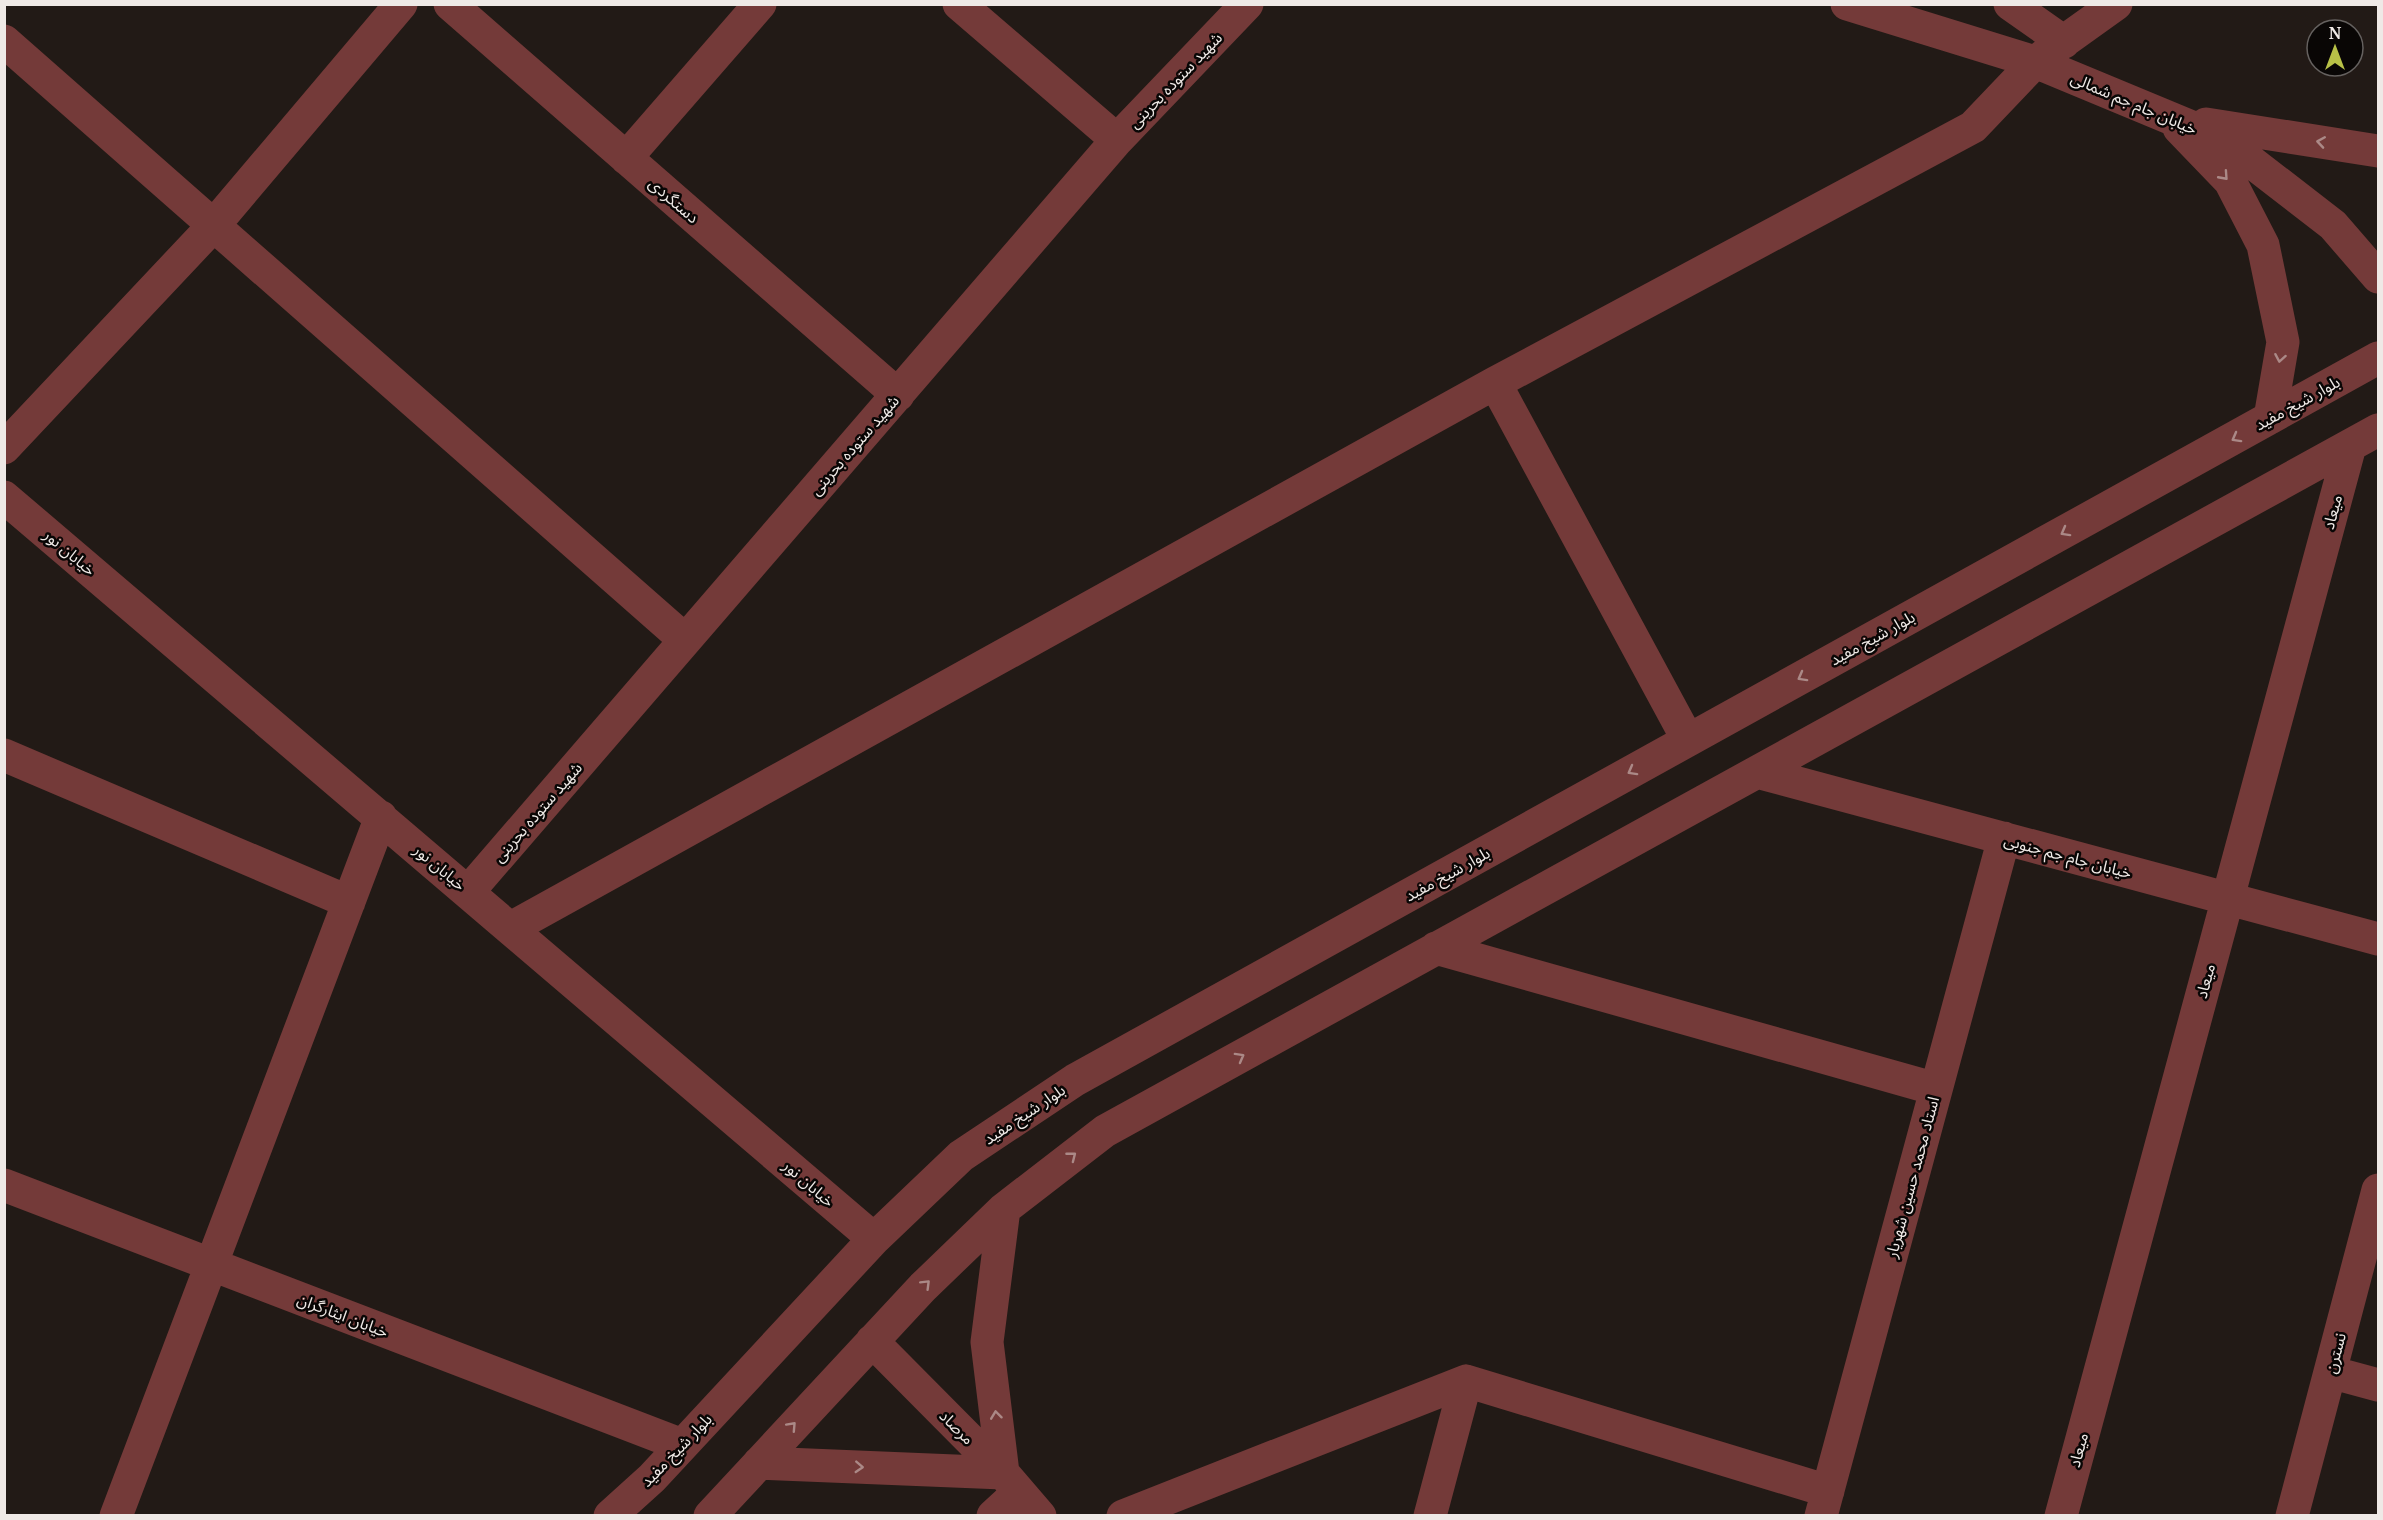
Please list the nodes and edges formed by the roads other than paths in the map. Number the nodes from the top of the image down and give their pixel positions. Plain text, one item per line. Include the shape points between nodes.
1 (400, 4) edge
2 (450, 4) edge
3 (760, 4) edge
4 (960, 4) edge
5 (1248, 4) edge
6 (1847, 4) edge
7 (2010, 4) edge
8 (2116, 4) edge
9 (4, 41) edge
10 (2064, 42) junction
11 (2035, 62) junction
12 (2169, 118) junction
13 (1117, 140) junction
14 (2379, 151) edge
15 (626, 158) junction
16 (214, 225) junction
17 (2379, 277) edge
18 (2379, 358) edge
19 (1495, 383) junction
20 (898, 395) junction
21 (2270, 418) junction
22 (2379, 430) edge
23 (2350, 446) junction
24 (4, 448) edge
25 (4, 497) edge
26 (685, 640) junction
27 (1688, 740) junction
28 (4, 755) edge
29 (1757, 772) junction
30 (381, 817) junction
31 (2004, 838) junction
32 (468, 892) junction
33 (2227, 899) junction
34 (349, 902) junction
35 (511, 928) junction
36 (2379, 939) edge
37 (1436, 948) junction
38 (1936, 1089) junction
39 (4, 1185) edge
40 (2379, 1190) edge
41 (1004, 1209) junction
42 (874, 1239) junction
43 (211, 1264) junction
44 (872, 1341) junction
45 (2330, 1372) junction
46 (1466, 1381) junction
47 (2379, 1385) edge
48 (682, 1445) junction
49 (759, 1462) junction
50 (1020, 1494) edge
51 (1824, 1503) edge
52 (116, 1515) edge
53 (610, 1515) edge
54 (710, 1515) edge
55 (993, 1515) edge
56 (1123, 1515) edge
57 (1430, 1515) edge
58 (2061, 1515) edge
59 (2292, 1515) edge

1 - 16 street
2 - 15 street, دستگردی
3 - 15 street
4 - 13 street
5 - 13 street, شهید ستوده بحرینی
6 - 11 street, خیابان جام جم شمالی
7 - 10 street
8 - 10 street
9 - 16 street
10 - 11 street
11 - 12 street, خیابان جام جم شمالی
11 - 19 street via 1973,127
14 -> 12 street
12 - 17 street, خیابان جام جم شمالی via 2223,140 2333,225
12 -> 21 street via 2230,181 2264,244 2283,342
13 - 20 street, شهید ستوده بحرینی
15 - 20 street, دستگردی
16 - 24 street
16 - 26 street
18 - 21 street, بلوار شیخ مفید
19 - 27 street
19 - 35 street
20 - 26 street, شهید ستوده بحرینی
21 -> 27 street, بلوار شیخ مفید
22 - 23 street
23 - 29 street
23 - 33 street, میعاد
25 - 30 street, خیابان نور
26 - 32 street, شهید ستوده بحرینی
27 -> 42 street, بلوار شیخ مفید via 1075,1080 961,1156
28 - 34 street
29 - 31 street, خیابان جام جم جنوبی
29 - 37 street
30 - 32 street, خیابان نور
30 - 34 street
31 - 33 street, خیابان جام جم جنوبی
31 - 38 street, استاد محمد حسین شهریار
32 - 35 street, خیابان نور
33 - 36 street, خیابان جام جم جنوبی
33 - 58 street, میعاد
34 - 43 street
35 - 42 street, خیابان نور
37 - 38 street
41 -> 37 street via 1105,1131
38 - 51 street, استاد محمد حسین شهریار
39 - 43 street, خیابان ایثارگران
40 - 45 street, نسترن
44 -> 41 street
50 -> 41 street via 987,1342
42 - 48 street, بلوار شیخ مفید
43 - 48 street, خیابان ایثارگران
43 - 52 street
49 -> 44 street
44 - 50 street, مرصاد
45 - 47 street
45 - 59 street, نسترن
46 - 51 street
46 - 56 street
46 - 57 street
48 - 53 street, بلوار شیخ مفید
49 -> 50 street
49 - 54 street
50 - 55 street

